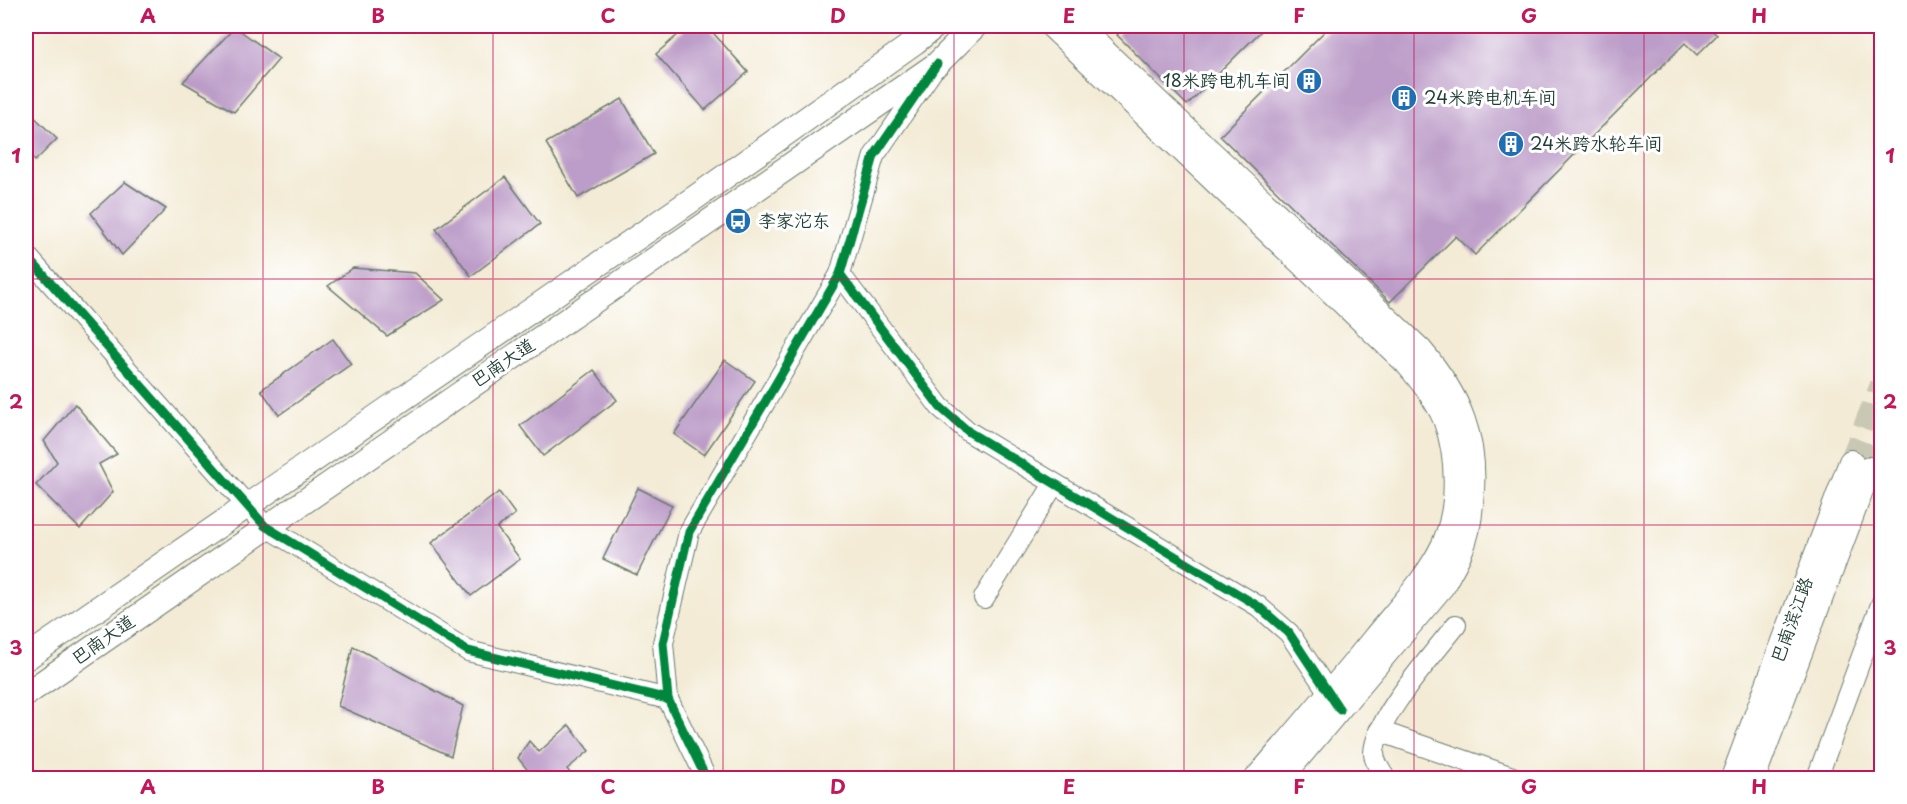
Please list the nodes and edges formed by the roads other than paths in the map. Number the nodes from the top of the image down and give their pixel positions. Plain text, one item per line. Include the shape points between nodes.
1 (935, 26) edge
2 (975, 26) edge
3 (1052, 26) edge
4 (1077, 26) edge
5 (937, 64) junction
6 (26, 255) edge
7 (840, 274) junction
8 (1054, 484) junction
9 (246, 504) junction
10 (265, 526) junction
11 (984, 598) dead end
12 (1881, 602) edge
13 (1456, 625) dead end
14 (26, 658) edge
15 (26, 694) edge
16 (668, 699) junction
17 (1335, 702) junction
18 (1379, 731) junction
19 (706, 778) edge
20 (1257, 778) edge
21 (1281, 778) edge
22 (1385, 778) edge
23 (1515, 778) edge
24 (1733, 778) edge
25 (1753, 778) edge
26 (1817, 778) edge

1 - 9 main road, 巴南大道 via 696,197
2 - 5 main road, 巴南大道
3 - 17 main road via 1407,363 1431,393 1445,420 1453,450 1455,482 1453,515 1444,544
4 - 17 main road via 1420,350 1442,376 1467,427 1473,487 1461,551 1443,585
5 - 7 street via 874,156
5 - 10 main road, 巴南大道
6 - 9 street
7 - 8 street via 940,406 969,432
7 - 16 street via 689,532 663,643
8 - 11 street
8 - 17 street via 1258,606 1289,633
9 - 10 street
9 - 14 main road, 巴南大道
10 - 15 main road, 巴南大道
10 - 16 street via 468,651
12 - 26 street
13 - 18 street
16 - 19 street
17 - 20 main road
17 - 21 main road
18 - 22 street via 1374,755
18 - 23 street
24 - 25 main road, 巴南滨江路 via 1860,465

